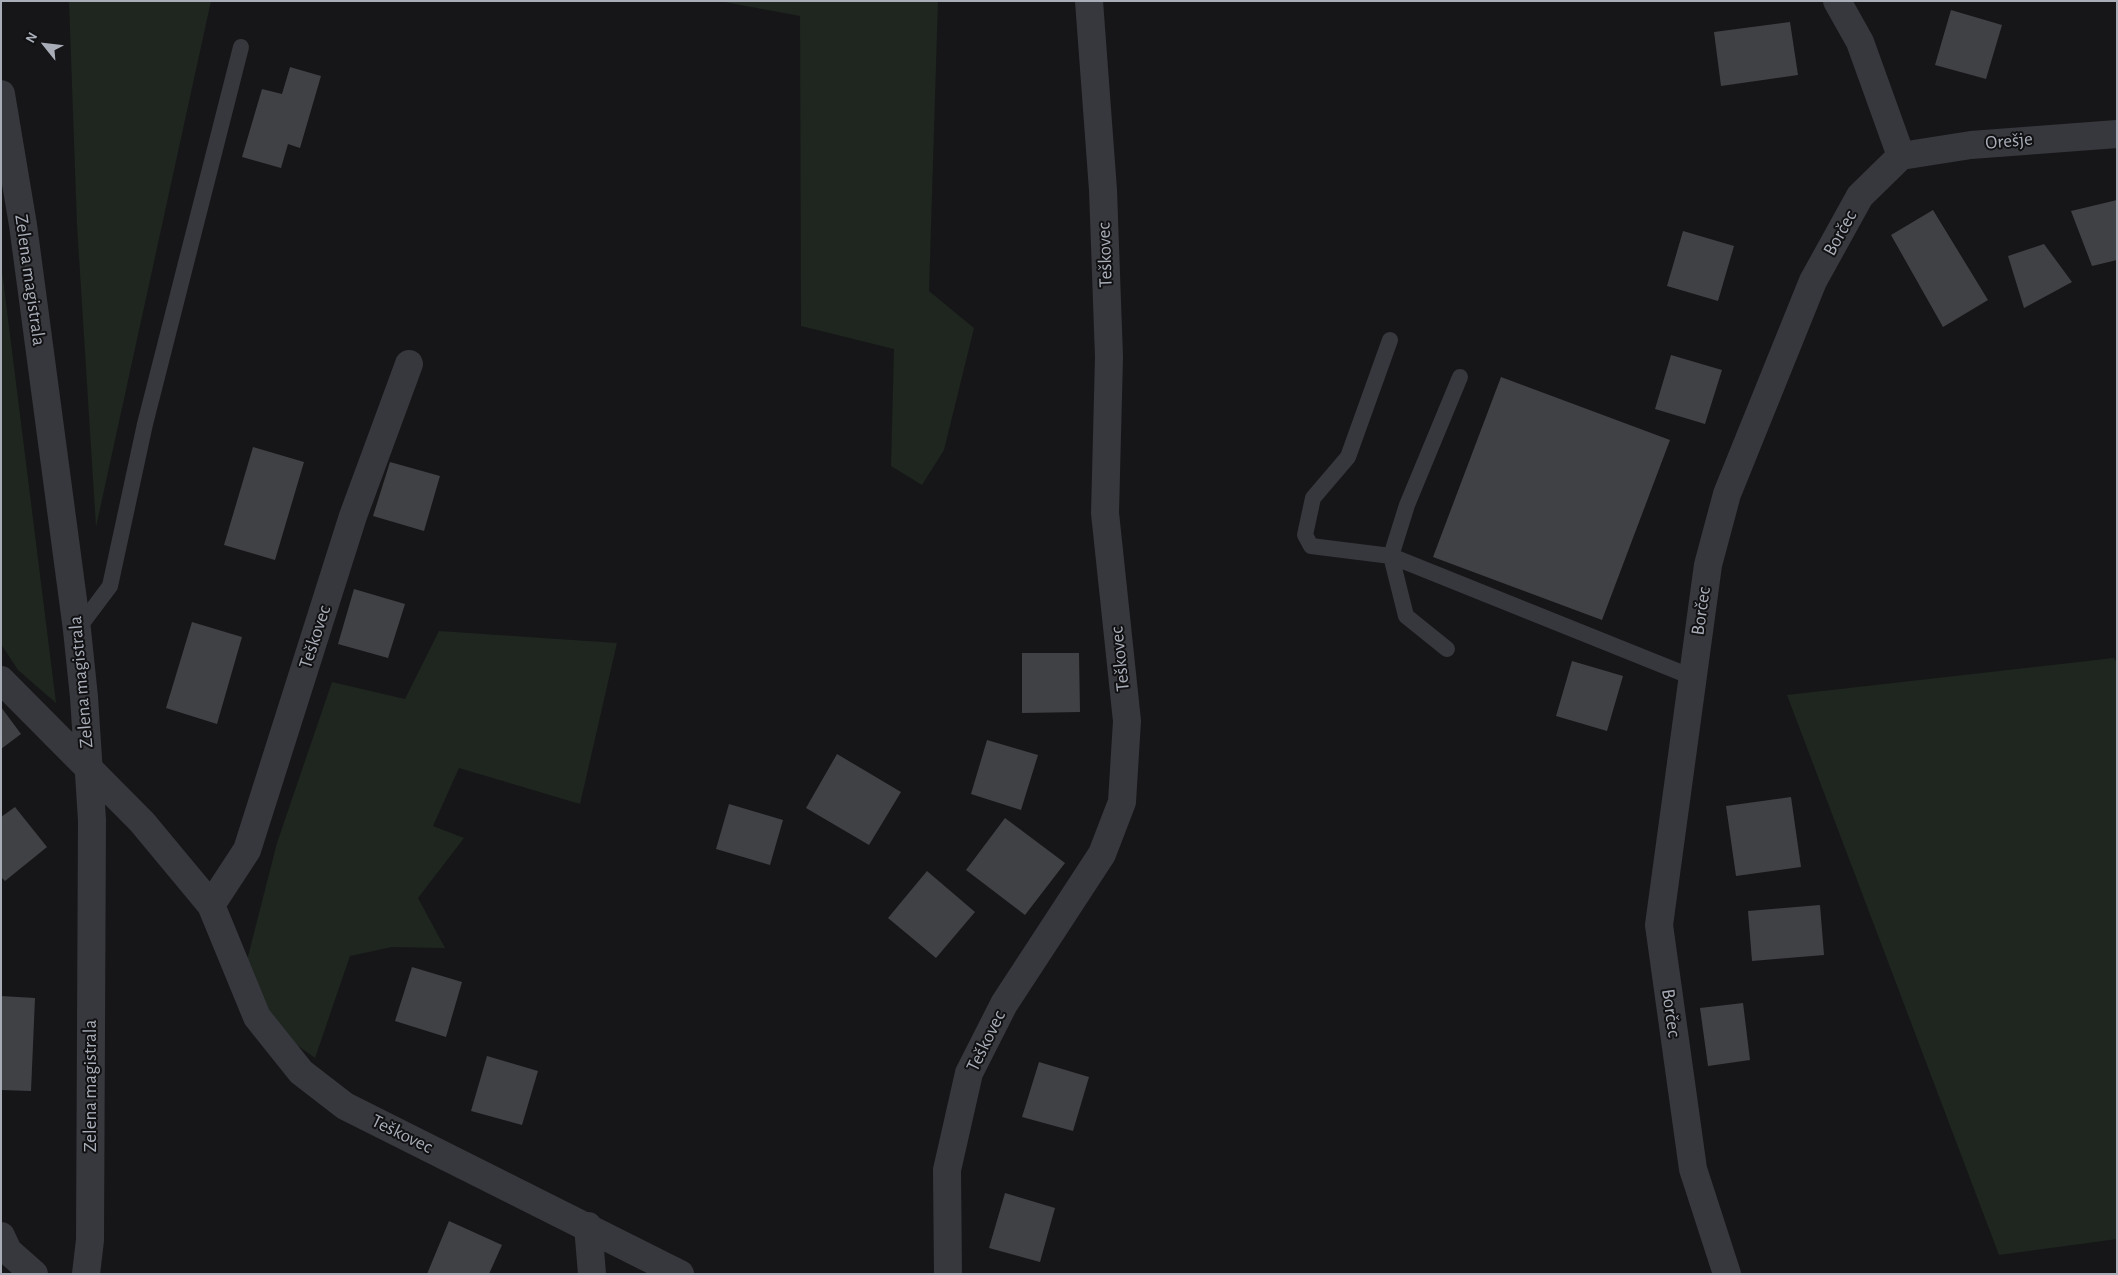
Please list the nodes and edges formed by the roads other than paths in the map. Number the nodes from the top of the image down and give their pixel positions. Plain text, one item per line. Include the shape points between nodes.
1 (1089, 1) edge
2 (1837, 1) edge
3 (241, 47) dead end
4 (1, 94) edge
5 (2117, 134) edge
6 (1901, 156) junction
7 (1390, 340) dead end
8 (409, 364) dead end
9 (1460, 376) dead end
10 (1391, 556) junction
11 (77, 630) junction
12 (1447, 648) dead end
13 (1692, 677) junction
14 (1, 680) edge
15 (211, 905) junction
16 (588, 1226) junction
17 (1, 1236) edge
18 (34, 1274) edge
19 (86, 1274) edge
20 (592, 1274) edge
21 (680, 1274) edge
22 (948, 1274) edge
23 (1727, 1274) edge

1 - 22 street, Teškovec via 1103,190 1108,338 1105,513 1127,721 1122,802 1102,854 1004,1004 970,1073 947,1170
2 - 6 street via 1860,42
3 - 11 lane via 145,424 110,586
4 - 11 street, Zelena magistrala via 23,225
5 - 6 street, Orešje via 1971,145
6 - 13 street, Borčec via 1860,196 1818,273 1727,494 1708,565
7 - 10 lane via 1348,457 1313,498 1305,535 1311,546
8 - 15 street, Teškovec via 353,516 247,850
9 - 10 lane via 1407,505
10 - 12 lane via 1406,616
10 - 13 lane
11 - 19 street, Zelena magistrala via 92,820 90,1240
13 - 23 street, Borčec via 1658,925 1693,1169
14 - 15 street, Teškovec via 142,822
15 - 16 street, Teškovec via 257,1017 301,1072 345,1106
16 - 20 street
16 - 21 street, Teškovec
17 - 18 street via 8,1250

